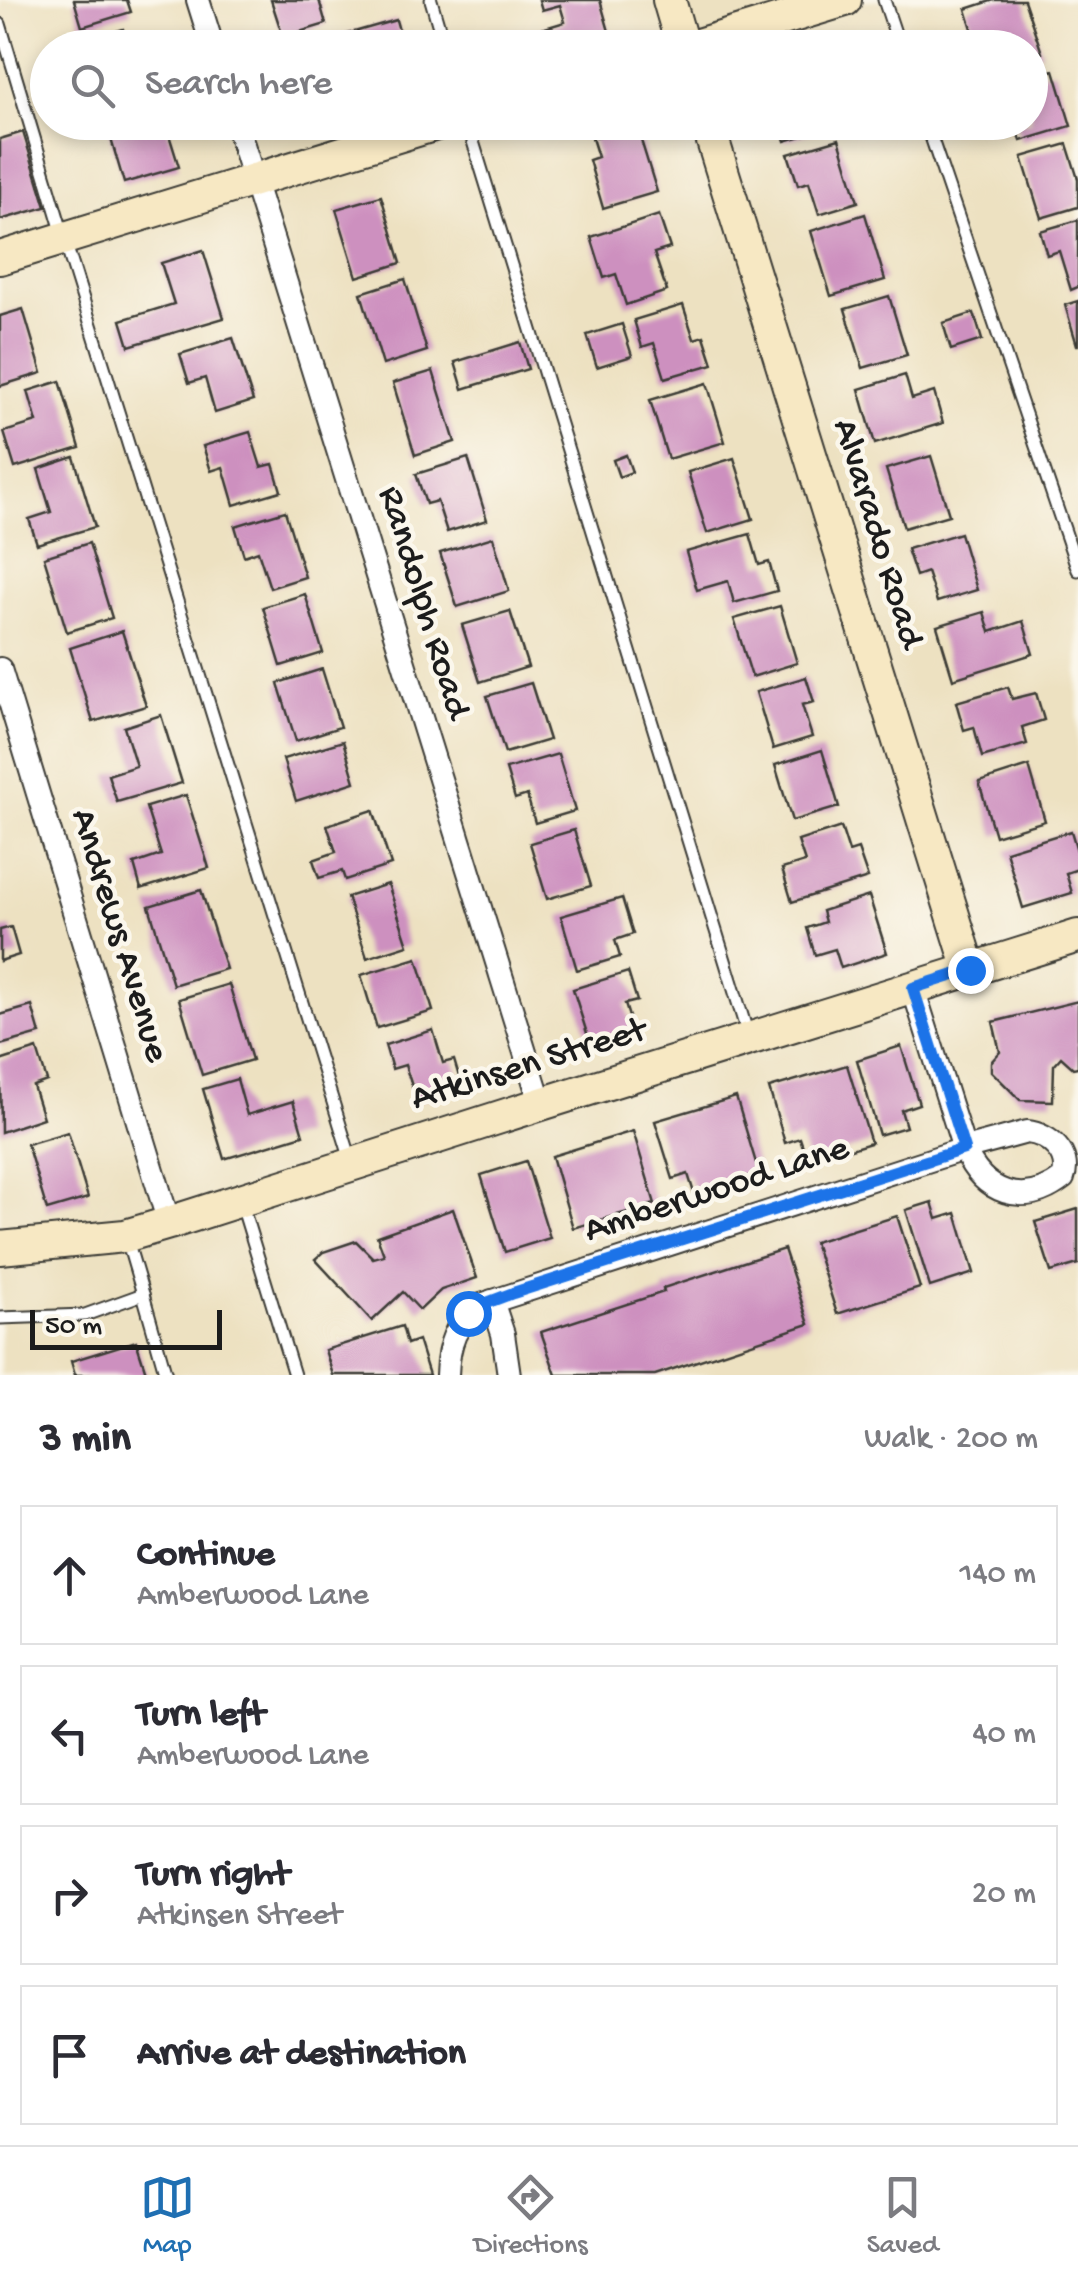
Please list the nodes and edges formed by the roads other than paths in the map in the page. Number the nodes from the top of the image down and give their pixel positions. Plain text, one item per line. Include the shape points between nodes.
1 (198, 0) edge
2 (431, 0) edge
3 (669, 0) edge
4 (845, 0) edge
5 (884, 0) edge
6 (0, 24) edge
7 (207, 30) edge
8 (440, 30) edge
9 (680, 30) edge
10 (746, 30) edge
11 (894, 30) edge
12 (30, 124) edge
13 (35, 140) edge
14 (242, 140) edge
15 (384, 140) edge
16 (473, 140) edge
17 (713, 140) edge
18 (932, 140) edge
19 (254, 180) junction
20 (64, 238) junction
21 (0, 258) edge
22 (1078, 570) edge
23 (0, 669) edge
24 (1078, 936) edge
25 (970, 970) junction
26 (913, 988) junction
27 (749, 1038) junction
28 (541, 1104) junction
29 (352, 1164) junction
30 (240, 1200) junction
31 (169, 1224) junction
32 (125, 1236) junction
33 (0, 1248) edge
34 (143, 1294) junction
35 (492, 1301) junction
36 (0, 1318) edge
37 (166, 1375) edge
38 (294, 1375) edge
39 (448, 1375) edge
40 (510, 1375) edge

1 - 7 street
2 - 8 lane
3 - 9 street
4 - 10 street
5 - 11 lane
6 - 12 lane
13 - 20 lane
14 - 19 street, Randolph Road
15 - 19 street
16 - 27 lane
17 - 25 street, Alvarado Road
18 - 22 lane
19 - 20 street
19 - 28 street, Randolph Road
20 - 21 street
20 - 29 lane
23 - 31 street, Andrews Avenue
24 - 25 street, Atkinsen Street
25 - 26 street, Atkinsen Street
26 - 27 street, Atkinsen Street
26 - 35 street, Amberwood Lane via 964,1149
27 - 28 street, Atkinsen Street
28 - 29 street, Atkinsen Street
29 - 30 street, Atkinsen Street
30 - 31 street, Atkinsen Street
30 - 38 lane
31 - 32 street, Atkinsen Street
32 - 33 street, Atkinsen Street
32 - 34 lane
34 - 36 lane via 85,1315
34 - 37 lane
35 - 39 street, Amberwood Lane via 460,1323
35 - 40 street

